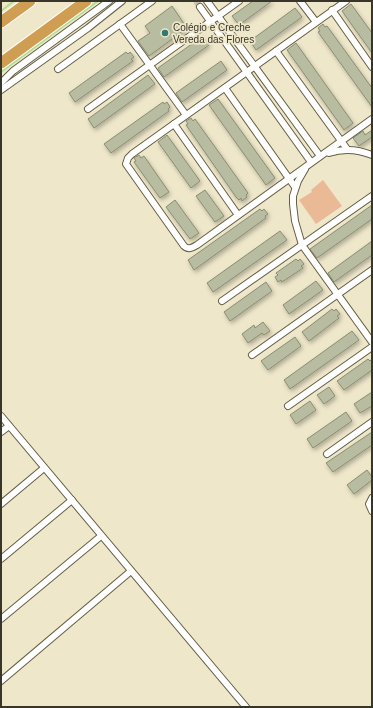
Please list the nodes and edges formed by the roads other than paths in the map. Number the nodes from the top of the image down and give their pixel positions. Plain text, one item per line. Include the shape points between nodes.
1 (30, 1) edge
2 (86, 1) edge
3 (109, 1) edge
4 (122, 1) edge
5 (152, 1) edge
6 (207, 1) edge
7 (239, 1) edge
8 (300, 1) edge
9 (346, 1) edge
10 (200, 7) tunnel mouth
11 (332, 10) junction
12 (218, 16) junction
13 (211, 21) junction
14 (1, 22) edge
15 (316, 22) junction
16 (120, 24) junction
17 (276, 51) junction
18 (1, 63) edge
19 (150, 65) junction
20 (254, 67) junction
21 (372, 67) edge
22 (58, 69) dead end
23 (13, 71) junction
24 (247, 72) junction
25 (1, 84) edge
26 (225, 88) junction
27 (1, 89) edge
28 (88, 108) dead end
29 (186, 115) junction
30 (372, 119) edge
31 (174, 124) junction
32 (341, 141) junction
33 (346, 149) junction
34 (372, 155) edge
35 (320, 156) junction
36 (311, 162) junction
37 (289, 178) junction
38 (295, 187) junction
39 (372, 196) edge
40 (238, 215) junction
41 (302, 245) junction
42 (372, 270) edge
43 (338, 294) junction
44 (222, 301) dead end
45 (372, 342) edge
46 (372, 346) edge
47 (252, 355) dead end
48 (288, 406) dead end
49 (1, 416) edge
50 (372, 422) edge
51 (9, 426) junction
52 (1, 432) edge
53 (327, 454) dead end
54 (44, 468) junction
55 (372, 498) edge
56 (72, 500) junction
57 (1, 504) edge
58 (372, 511) edge
59 (102, 536) junction
60 (1, 559) edge
61 (131, 571) junction
62 (1, 619) edge
63 (1, 682) edge
64 (246, 707) edge

1 - 14 highway
2 - 18 highway
3 - 23 street
4 - 27 street
5 - 16 street
6 - 12 street
7 - 12 street
8 - 15 street
9 - 11 street
10 - 13 street
11 - 15 street
11 - 21 street
12 - 13 street
12 - 20 street
13 - 19 street
13 - 24 street
15 - 17 street
16 - 19 street
16 - 22 street
17 - 20 street
17 - 32 street
19 - 28 street
19 - 29 street
20 - 24 street
20 - 35 street
23 - 25 street
23 - 27 street
24 - 26 street
24 - 36 street
26 - 29 street
26 - 37 street
29 - 31 street
30 - 32 street
31 - 40 street
31 - 40 street via 132,154 126,164 186,248 194,247
32 - 33 street
32 - 35 street
33 - 34 street
33 - 35 street
35 - 36 street
36 - 37 street
36 - 38 street
37 - 38 street
37 - 40 street
38 - 41 street via 293,214
39 - 41 street
41 - 43 street
41 - 44 street
42 - 43 street
43 - 45 street
43 - 47 street
46 - 48 street
49 - 51 street
50 - 53 street
51 - 52 street
51 - 54 street
54 - 56 street
54 - 57 street
55 - 58 street via 369,504
56 - 59 street
56 - 60 street
59 - 61 street
59 - 62 street
61 - 63 street
61 - 64 street

